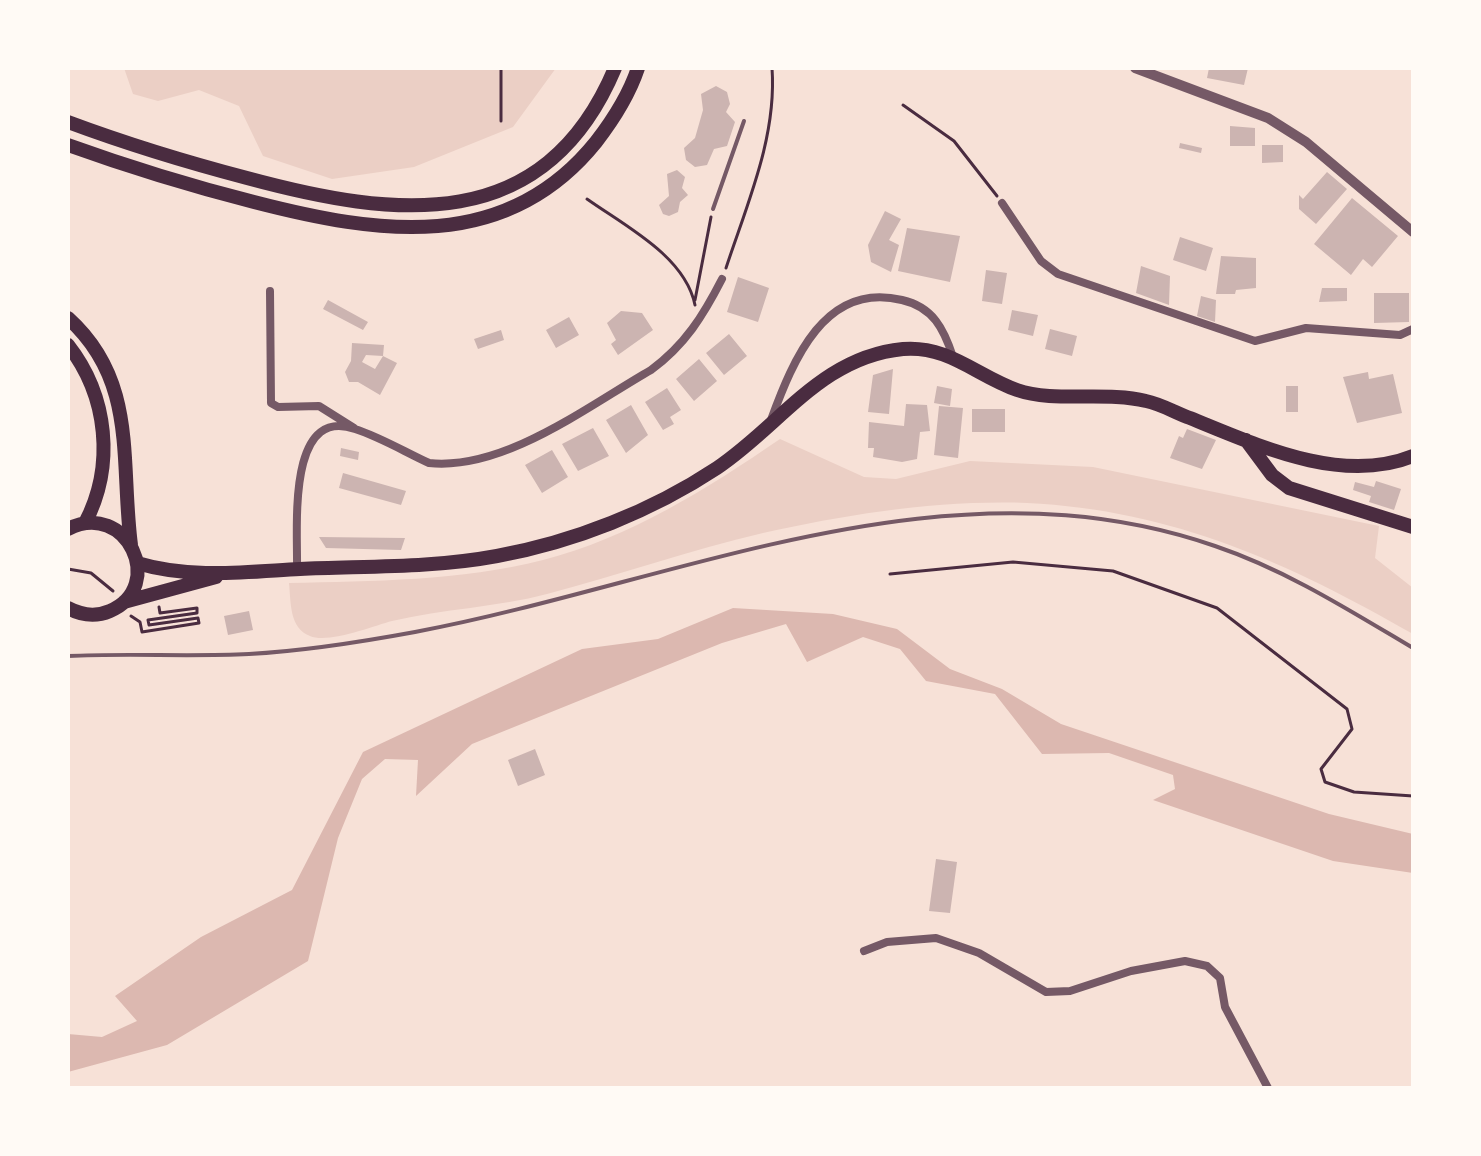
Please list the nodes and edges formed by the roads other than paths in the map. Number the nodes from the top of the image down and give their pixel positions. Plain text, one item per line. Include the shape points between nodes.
1 (615, 68) edge
2 (638, 68) edge
3 (1137, 69) edge
4 (744, 121) dead end
5 (68, 122) edge
6 (68, 145) edge
7 (1002, 203) road end
8 (713, 209) road end
9 (1413, 232) edge
10 (722, 279) road end
11 (270, 291) dead end
12 (68, 318) edge
13 (1413, 329) edge
14 (68, 345) edge
15 (953, 357) junction
16 (771, 420) junction
17 (355, 428) junction
18 (1245, 440) junction
19 (1300, 456) junction
20 (1413, 456) edge
21 (1272, 475) junction
22 (85, 523) junction
23 (1413, 527) edge
24 (68, 529) edge
25 (131, 545) junction
26 (137, 563) junction
27 (297, 569) junction
28 (228, 574) junction
29 (119, 597) junction
30 (71, 611) edge
31 (1413, 648) edge
32 (68, 656) edge
33 (864, 951) dead end
34 (1268, 1088) edge

1 - 5 main road via 588,119 546,163 492,194 436,207 391,207 277,186 173,159
2 - 6 main road via 605,130 571,170 526,201 450,226 401,229 295,213 174,181
3 - 9 street via 1268,118 1306,142
4 - 8 lane
7 - 13 street via 1041,261 1058,274 1255,341 1306,328 1400,335
10 - 17 street via 698,324 673,354 529,440 486,457 429,463
11 - 17 street via 271,403 319,406
12 - 25 main road via 93,342 115,387 124,430
14 - 22 main road via 92,386 102,429 102,480
15 - 16 main road via 907,349 852,362
15 - 16 street via 934,315 911,302 879,294 851,300 830,313 803,351
15 - 18 main road via 1019,391 1145,401
16 - 27 main road via 721,465 681,490 546,546 494,557
17 - 27 street via 326,427 308,445 299,490
18 - 19 main road
18 - 21 main road
19 - 20 main road via 1354,467
19 - 21 main road
21 - 23 main road via 1305,495
22 - 24 main road
22 - 25 main road via 111,527
25 - 26 main road
26 - 28 main road
26 - 29 main road via 135,584
27 - 28 main road
28 - 29 main road
29 - 30 main road via 102,614
31 - 32 lane via 1296,581 1201,541 1079,517 982,511 824,532 522,608 370,640 252,654
33 - 34 street via 887,942 936,938 979,953 1046,992 1070,991 1185,961 1207,966 1220,978 1225,1007

